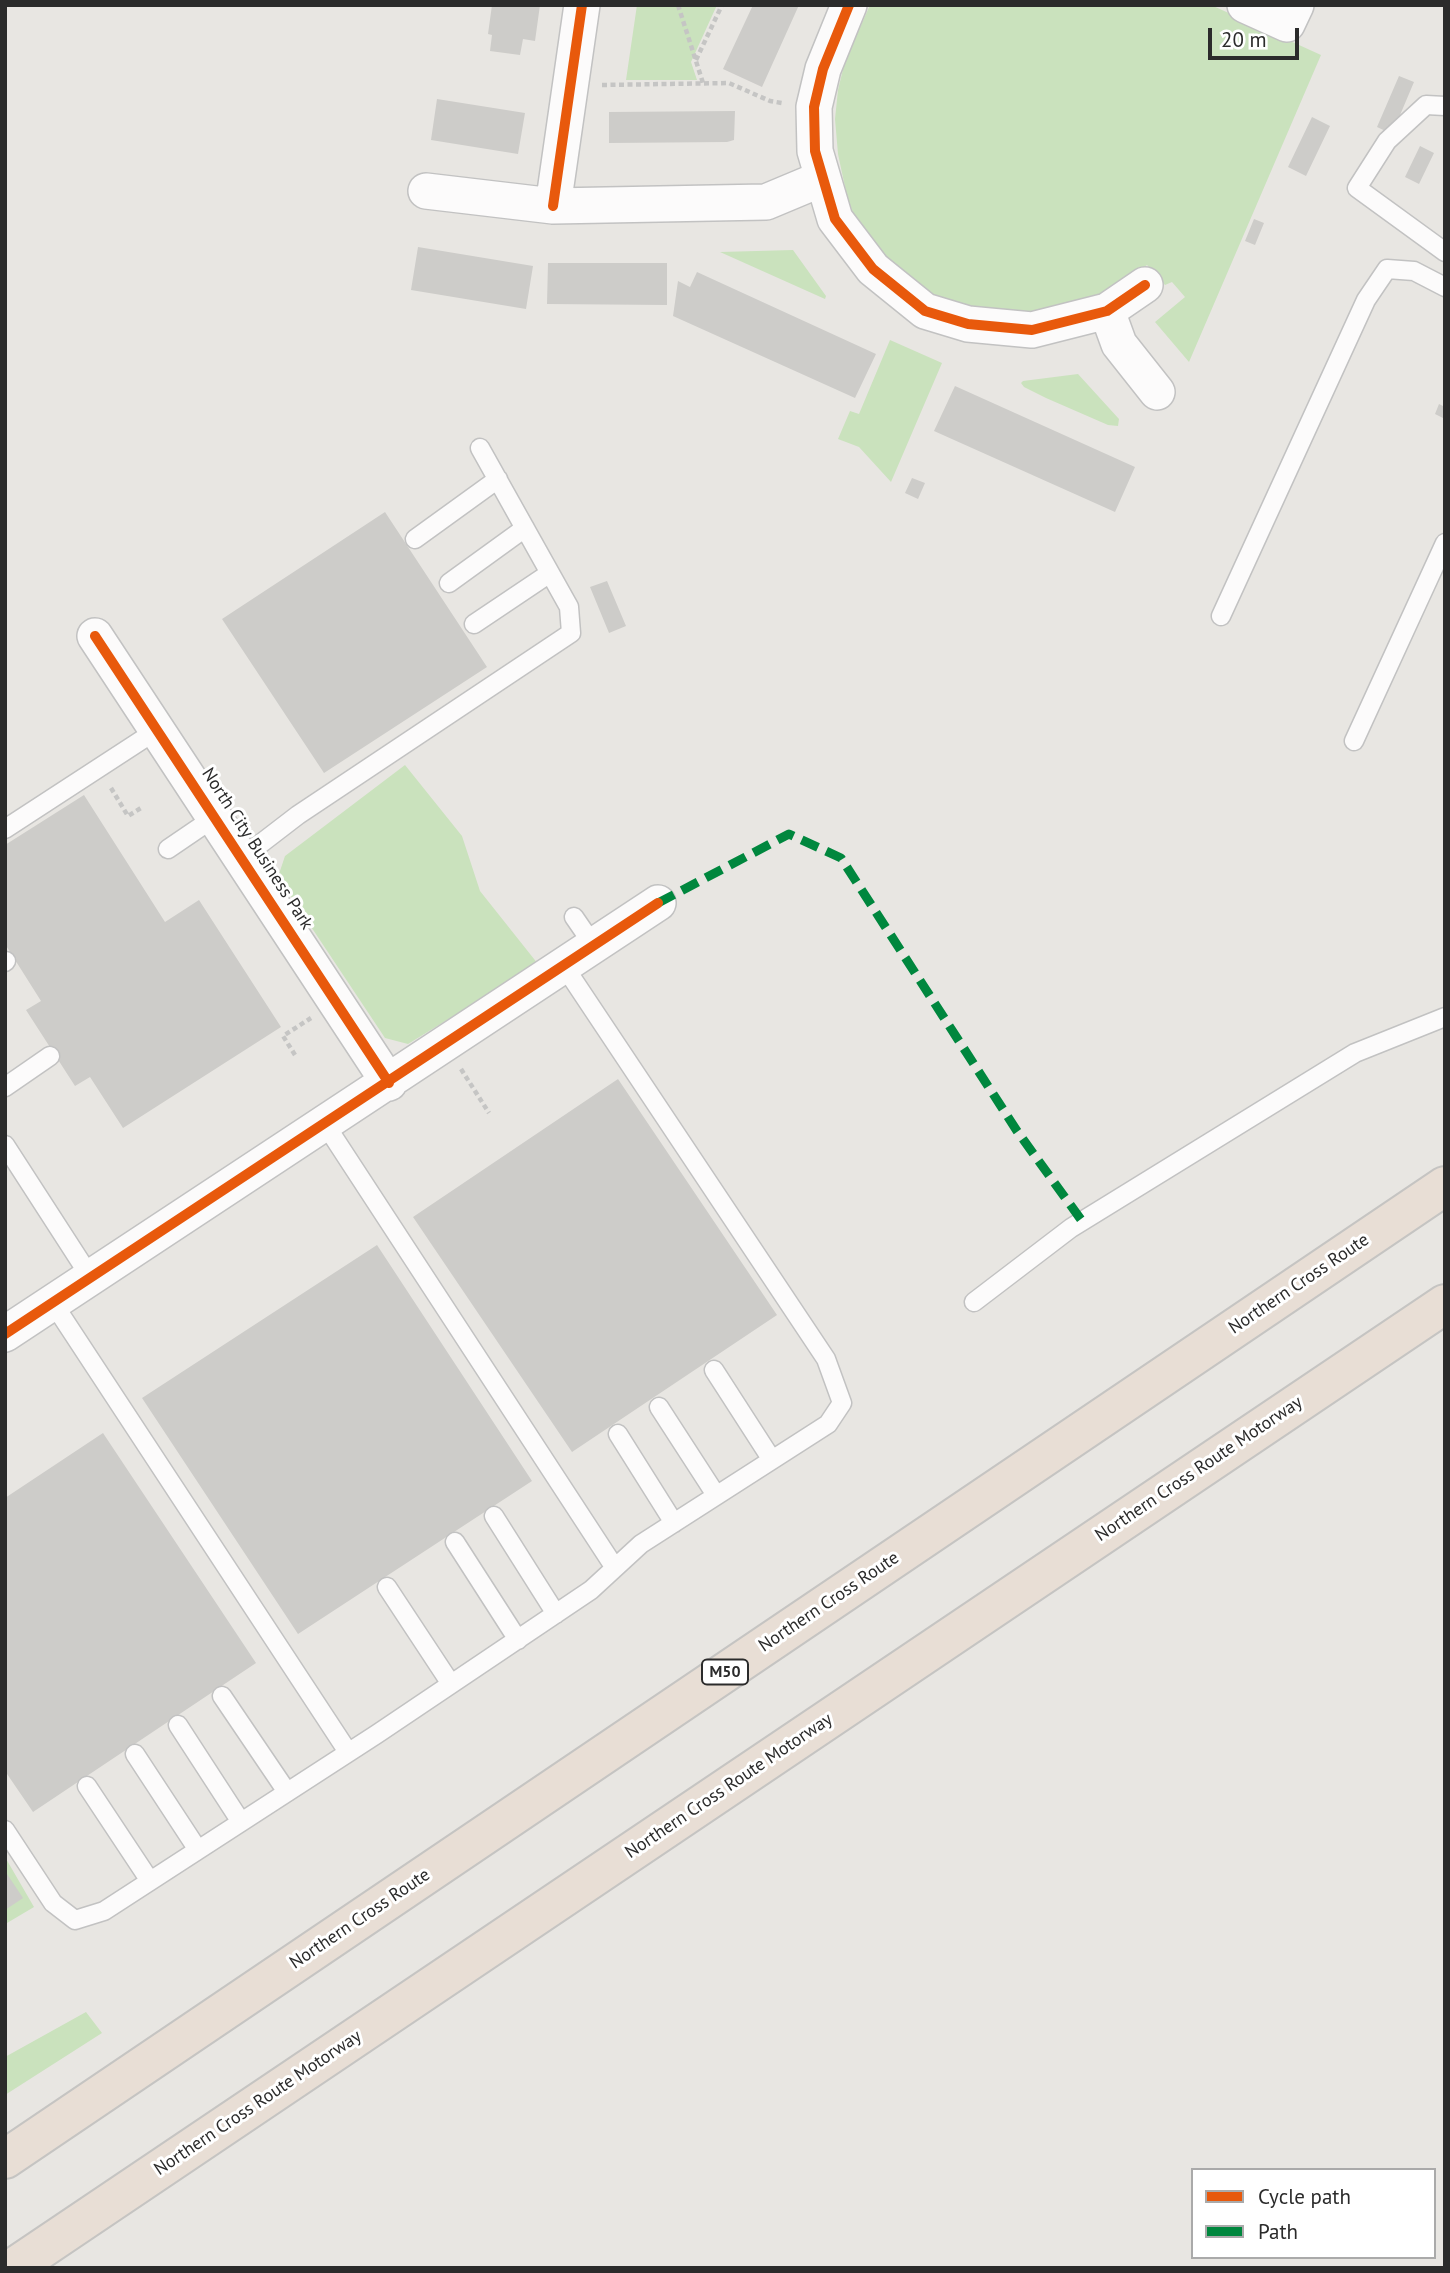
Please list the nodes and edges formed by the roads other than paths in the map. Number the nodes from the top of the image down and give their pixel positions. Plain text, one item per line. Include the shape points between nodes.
1 (582, 5) edge
2 (849, 5) edge
3 (1245, 5) edge
4 (1296, 5) edge
5 (1445, 106) edge
6 (821, 179) junction
7 (426, 191) dead end
8 (553, 206) junction
9 (1445, 252) edge
10 (1145, 285) dead end
11 (1445, 287) edge
12 (1107, 311) junction
13 (1157, 392) dead end
14 (481, 448) dead end
15 (498, 479) junction
16 (525, 528) junction
17 (415, 539) dead end
18 (1445, 543) edge
19 (550, 573) junction
20 (449, 583) dead end
21 (1221, 616) dead end
22 (474, 624) dead end
23 (94, 636) dead end
24 (157, 730) junction
25 (1354, 741) dead end
26 (215, 817) junction
27 (5, 829) edge
28 (168, 849) dead end
29 (242, 858) junction
30 (658, 902) dead end
31 (574, 917) dead end
32 (594, 946) junction
33 (564, 966) junction
34 (1445, 1017) edge
35 (50, 1056) dead end
36 (388, 1083) junction
37 (5, 1087) edge
38 (325, 1124) junction
39 (5, 1145) edge
40 (1445, 1186) edge
41 (91, 1278) junction
42 (974, 1302) dead end
43 (53, 1303) junction
44 (1445, 1304) edge
45 (5, 1334) edge
46 (714, 1370) dead end
47 (659, 1407) dead end
48 (618, 1434) dead end
49 (772, 1460) junction
50 (716, 1495) junction
51 (494, 1516) dead end
52 (674, 1523) junction
53 (455, 1542) dead end
54 (615, 1568) junction
55 (387, 1587) dead end
56 (556, 1614) junction
57 (517, 1640) junction
58 (451, 1684) junction
59 (222, 1696) dead end
60 (178, 1725) dead end
61 (348, 1752) junction
62 (135, 1754) dead end
63 (86, 1786) dead end
64 (287, 1792) junction
65 (241, 1822) junction
66 (5, 1830) edge
67 (198, 1850) junction
68 (150, 1881) junction
69 (5, 2159) edge
70 (13, 2268) edge

1 - 8 street
2 - 6 street via 823,69 814,107
3 - 4 street via 1287,24
5 - 9 lane via 1426,105 1387,141 1357,188
6 - 8 street via 766,202
6 - 12 street via 835,219 873,268 925,311 968,324 1032,330
7 - 8 street
10 - 12 street
11 - 21 lane via 1414,271 1387,269 1373,289
12 - 13 street via 1119,344
14 - 15 lane
15 - 16 lane
15 - 17 lane
16 - 19 lane
16 - 20 lane
18 - 25 lane
19 - 22 lane
19 - 29 lane via 569,607 572,633 298,815
23 - 24 street, North City Business Park
24 - 26 street, North City Business Park
24 - 27 lane
26 - 28 lane
26 - 29 street, North City Business Park
29 - 36 street, North City Business Park
30 - 32 street
31 - 32 lane
32 - 33 street
33 - 36 street
33 - 49 lane via 826,1359 842,1403 828,1424
34 - 42 lane via 1355,1053 1071,1228
35 - 37 lane
36 - 38 street
38 - 41 street
38 - 54 lane
39 - 41 lane
40 - 69 highway, Northern Cross Route / M50
41 - 43 street
43 - 45 street
43 - 61 lane
44 - 70 highway, Northern Cross Route Motorway
46 - 49 lane
47 - 50 lane
48 - 52 lane
49 - 50 lane
50 - 52 lane
51 - 56 lane
52 - 54 lane
53 - 57 lane
54 - 56 lane
55 - 58 lane
56 - 57 lane
57 - 58 lane
58 - 61 lane
59 - 64 lane
60 - 65 lane
61 - 64 lane
62 - 67 lane
63 - 68 lane
64 - 65 lane
65 - 67 lane
66 - 68 lane via 53,1903 75,1920 104,1912
67 - 68 lane

